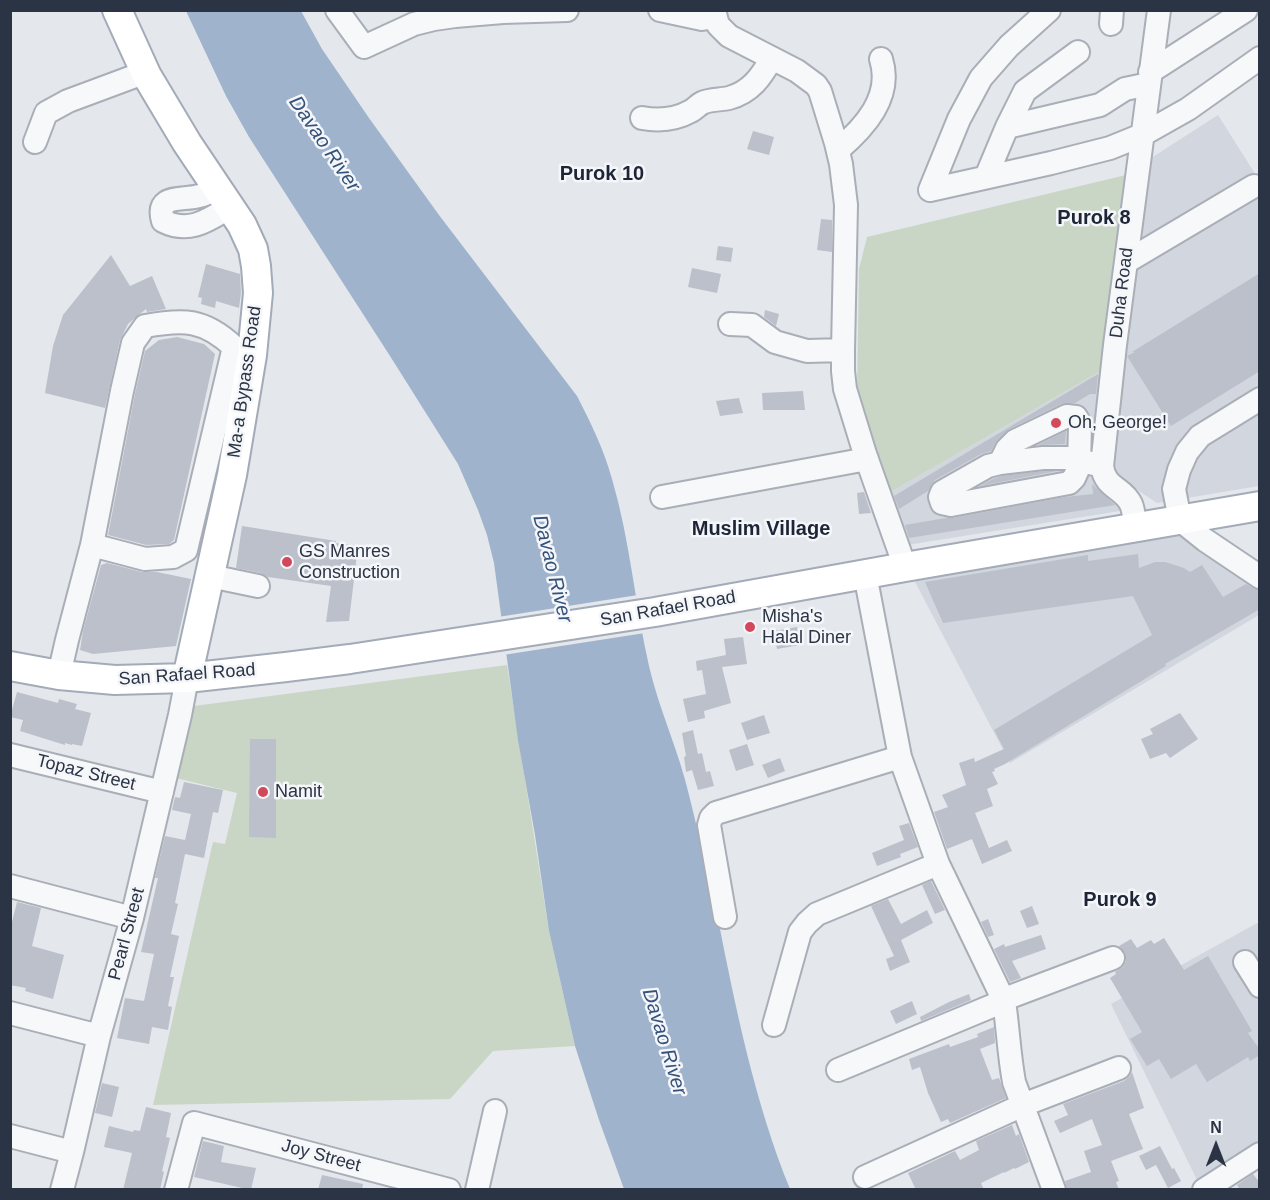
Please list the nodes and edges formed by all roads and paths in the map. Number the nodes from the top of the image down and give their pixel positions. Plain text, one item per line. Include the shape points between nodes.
1 (117, 10) edge
2 (337, 10) edge
3 (567, 10) edge
4 (660, 10) edge
5 (1049, 10) edge
6 (1159, 10) edge
7 (1246, 10) edge
8 (714, 14) edge
9 (1078, 52) dead end
10 (772, 58) junction
11 (1260, 58) edge
12 (881, 59) dead end
13 (146, 72) junction
14 (1150, 78) junction
15 (642, 118) dead end
16 (1007, 127) junction
17 (1142, 135) junction
18 (35, 142) dead end
19 (837, 150) junction
20 (986, 177) junction
21 (1254, 186) dead end
22 (1126, 262) junction
23 (730, 324) dead end
24 (843, 350) junction
25 (1260, 399) edge
26 (867, 459) junction
27 (1079, 460) junction
28 (1000, 463) junction
29 (1102, 466) junction
30 (662, 497) dead end
31 (1260, 506) edge
32 (1180, 520) junction
33 (1136, 528) junction
34 (92, 545) junction
35 (905, 567) junction
36 (865, 574) junction
37 (210, 576) junction
38 (1260, 577) edge
39 (258, 586) dead end
40 (10, 666) edge
41 (59, 675) junction
42 (187, 678) junction
43 (10, 754) edge
44 (900, 757) junction
45 (162, 792) junction
46 (938, 864) junction
47 (10, 886) edge
48 (725, 917) dead end
49 (132, 918) junction
50 (1113, 958) dead end
51 (1245, 962) dead end
52 (1260, 986) edge
53 (1004, 1001) junction
54 (10, 1013) edge
55 (774, 1025) dead end
56 (99, 1036) junction
57 (1119, 1068) dead end
58 (838, 1070) dead end
59 (1023, 1105) junction
60 (495, 1112) dead end
61 (10, 1136) edge
62 (72, 1152) junction
63 (1260, 1154) edge
64 (865, 1177) dead end
65 (1212, 1187) edge
66 (62, 1190) edge
67 (176, 1190) edge
68 (449, 1190) edge
69 (477, 1190) edge
70 (1054, 1190) edge

1 - 13 main road, Ma-a Bypass Road
2 - 3 street via 364,46 434,19
4 - 8 street via 702,19
5 - 20 street via 981,78 930,190
6 - 14 street, Duha Road
7 - 14 street
8 - 10 street via 729,36
9 - 16 street via 1025,91
10 - 15 street via 755,84 741,94 704,102 668,120
10 - 19 street via 816,85
11 - 17 street via 1188,109
12 - 19 street via 884,87 873,112 857,134
13 - 18 street via 46,112
13 - 37 main road, Ma-a Bypass Road via 242,225 256,266 258,292 252,355
14 - 16 street via 1101,105
14 - 17 street, Duha Road
16 - 20 street
17 - 20 street via 1110,148
17 - 22 street, Duha Road
19 - 24 street via 846,206
21 - 22 street
22 - 29 street, Duha Road
23 - 24 street via 752,325 775,342 807,351
24 - 26 street via 845,389
25 - 32 street via 1200,436 1187,452 1174,489
26 - 30 street
26 - 35 street
27 - 28 street via 1043,458
27 - 28 street via 1080,424 1071,415 1015,441
27 - 28 street via 1077,473 1069,483 951,505 942,503 942,492
27 - 29 street
29 - 33 street via 1107,481 1131,504
31 - 32 main road, San Rafael Road
32 - 33 main road, San Rafael Road
32 - 38 street
33 - 35 main road, San Rafael Road
34 - 34 street via 133,343 145,326 172,321 196,323 221,334 234,347 186,550 173,557 145,559
34 - 41 street
35 - 36 main road, San Rafael Road
36 - 42 main road, San Rafael Road via 655,612 318,663
36 - 44 street
37 - 39 street
37 - 42 main road, Ma-a Bypass Road
40 - 41 main road, San Rafael Road
41 - 42 main road, San Rafael Road via 114,680
42 - 45 street, Pearl Street
43 - 45 street, Topaz Street
44 - 46 street
44 - 48 street via 716,813 709,825
45 - 49 street, Pearl Street
46 - 53 street
46 - 55 street via 817,914 807,923
47 - 49 street
49 - 56 street, Pearl Street
50 - 53 street
51 - 52 street
53 - 58 street
53 - 59 street via 1011,1067
54 - 56 street
56 - 62 street, Pearl Street
57 - 59 street
59 - 64 street
59 - 70 street
60 - 69 street
61 - 62 street
62 - 66 street, Pearl Street
63 - 65 street
67 - 68 street, Joy Street via 194,1123

